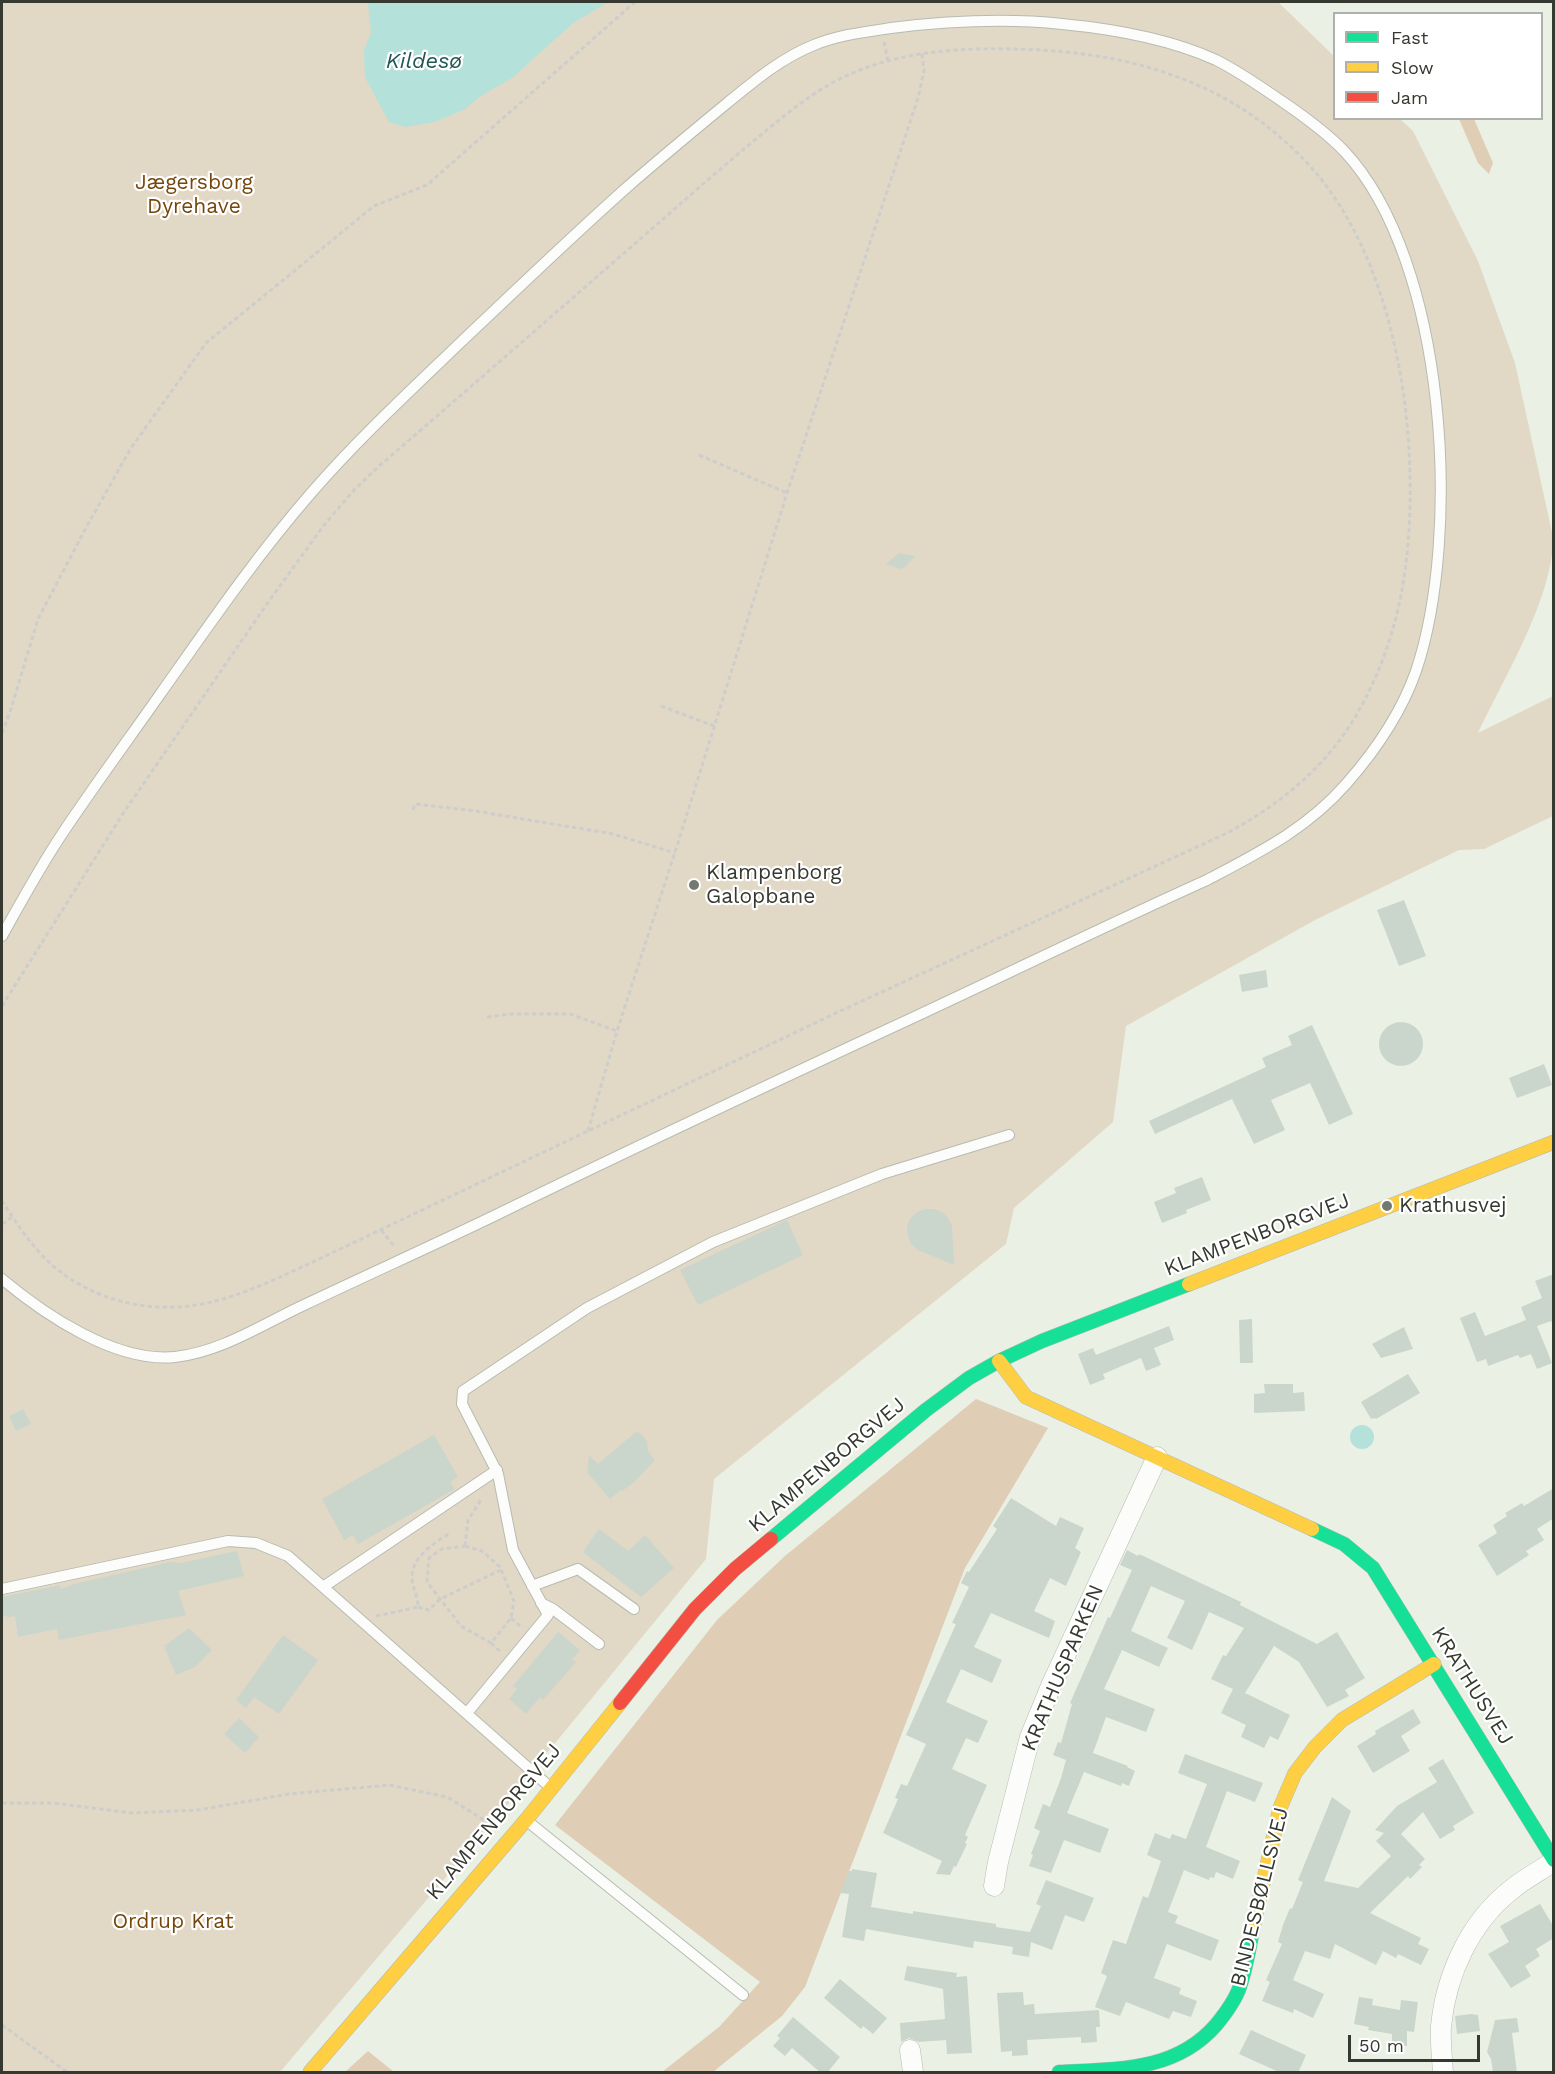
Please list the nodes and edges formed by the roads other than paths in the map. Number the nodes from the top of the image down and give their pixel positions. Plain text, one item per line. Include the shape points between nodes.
1 (2, 936) edge
2 (1009, 1135) dead end
3 (1554, 1142) edge
4 (2, 1279) edge
5 (999, 1361) junction
6 (1156, 1457) junction
7 (497, 1472) junction
8 (532, 1586) junction
9 (323, 1587) junction
10 (2, 1589) edge
11 (541, 1603) junction
12 (634, 1609) dead end
13 (599, 1644) dead end
14 (1434, 1664) junction
15 (467, 1713) junction
16 (552, 1788) junction
17 (526, 1820) junction
18 (1554, 1860) edge
19 (994, 1886) dead end
20 (743, 1995) dead end
21 (910, 2050) dead end
22 (310, 2073) edge
23 (913, 2073) edge
24 (1059, 2073) edge
25 (1443, 2073) edge

1 - 4 lane via 61,834 190,652 272,539 347,454 578,231 748,86 805,48 881,29 1026,20 1092,27 1169,43 1216,60 1322,130 1341,147 1374,189 1401,248 1428,342 1436,399 1440,480 1437,575 1432,614 1413,679 1383,735 1347,784 1311,818 1275,844 1207,880 204,1351 157,1358 108,1345 55,1317
2 - 7 lane via 882,1174 713,1242 587,1308 463,1391 462,1404
3 - 5 street, KLAMPENBORGVEJ
5 - 6 street, KRATHUSVEJ via 1026,1397
5 - 16 street, KLAMPENBORGVEJ via 962,1382 926,1410 735,1569 695,1609
6 - 14 street, KRATHUSVEJ via 1344,1544 1373,1568
6 - 19 street, KRATHUSPARKEN via 1030,1737
7 - 8 lane via 513,1550
7 - 9 lane
8 - 11 lane
8 - 12 lane via 578,1569
9 - 10 lane via 288,1556 256,1543 228,1541
9 - 15 lane
11 - 13 lane
11 - 15 lane via 548,1615
14 - 18 street, KRATHUSVEJ
14 - 24 street, BINDESBØLLSVEJ via 1342,1720 1295,1773 1281,1808 1240,1988 1213,2031 1170,2060 1145,2066
15 - 16 lane
16 - 17 street, KLAMPENBORGVEJ
17 - 20 lane
17 - 22 street, KLAMPENBORGVEJ
18 - 25 street via 1510,1890 1469,1939 1446,1997 1441,2029
21 - 23 street

